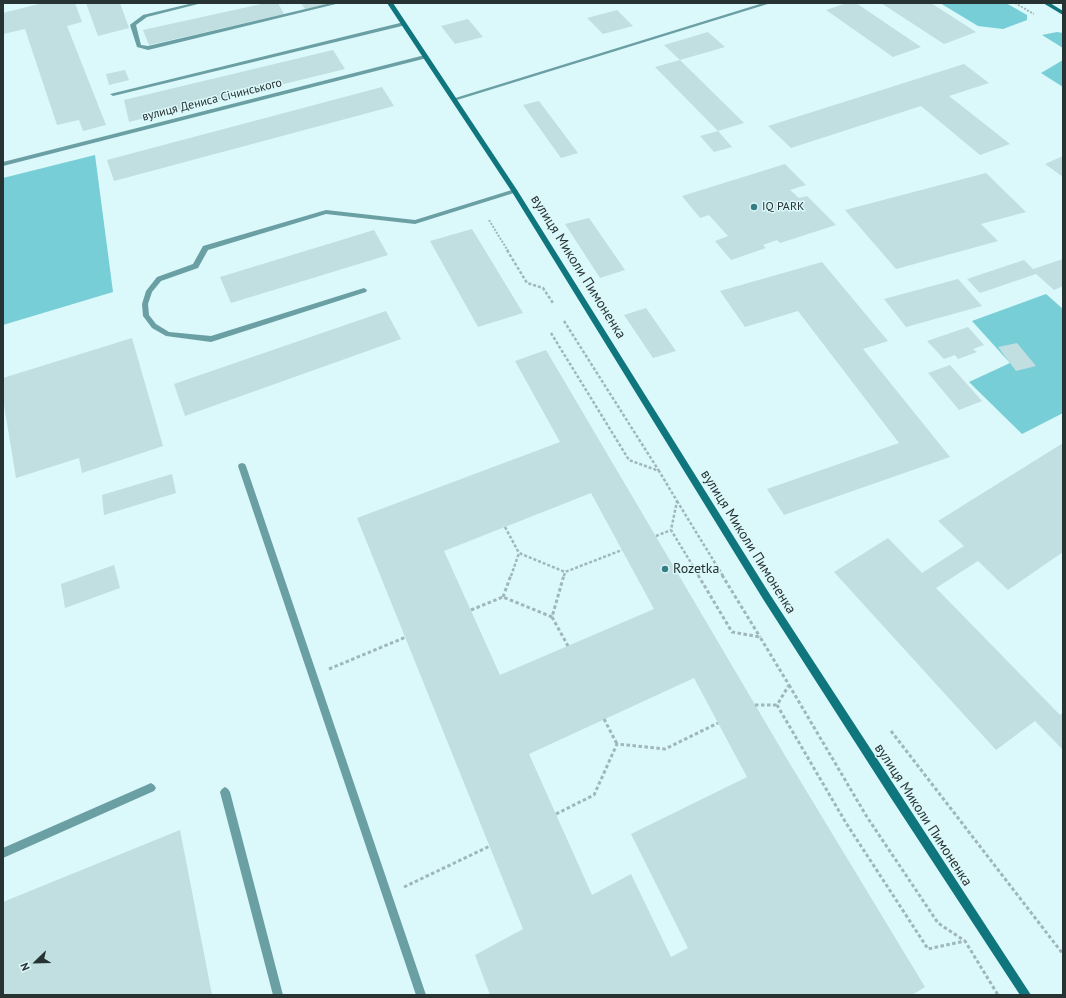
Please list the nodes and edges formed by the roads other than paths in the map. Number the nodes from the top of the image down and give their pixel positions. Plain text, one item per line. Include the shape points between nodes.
1 (199, 3) edge
2 (337, 3) edge
3 (390, 3) edge
4 (768, 3) edge
5 (1046, 3) edge
6 (1063, 12) edge
7 (404, 24) junction
8 (426, 57) junction
9 (113, 94) dead end
10 (455, 100) junction
11 (3, 164) edge
12 (515, 191) junction
13 (364, 290) dead end
14 (242, 466) dead end
15 (151, 788) dead end
16 (225, 792) dead end
17 (3, 853) edge
18 (278, 995) edge
19 (421, 995) edge
20 (1026, 995) edge

1 - 2 street via 145,16 133,25 139,46 148,48
3 - 7 street, вулиця Миколи Пимоненка
4 - 10 street
5 - 6 street
7 - 8 street, вулиця Миколи Пимоненка
7 - 9 street
8 - 10 street, вулиця Миколи Пимоненка
8 - 11 street, вулиця Дениса Січинського
10 - 12 street, вулиця Миколи Пимоненка
12 - 13 street via 415,222 326,212 205,248 196,266 159,279 149,291 145,304 146,316 154,326 168,334 210,339
12 - 20 street, вулиця Миколи Пимоненка via 766,596
14 - 19 street
15 - 17 street
16 - 18 street

